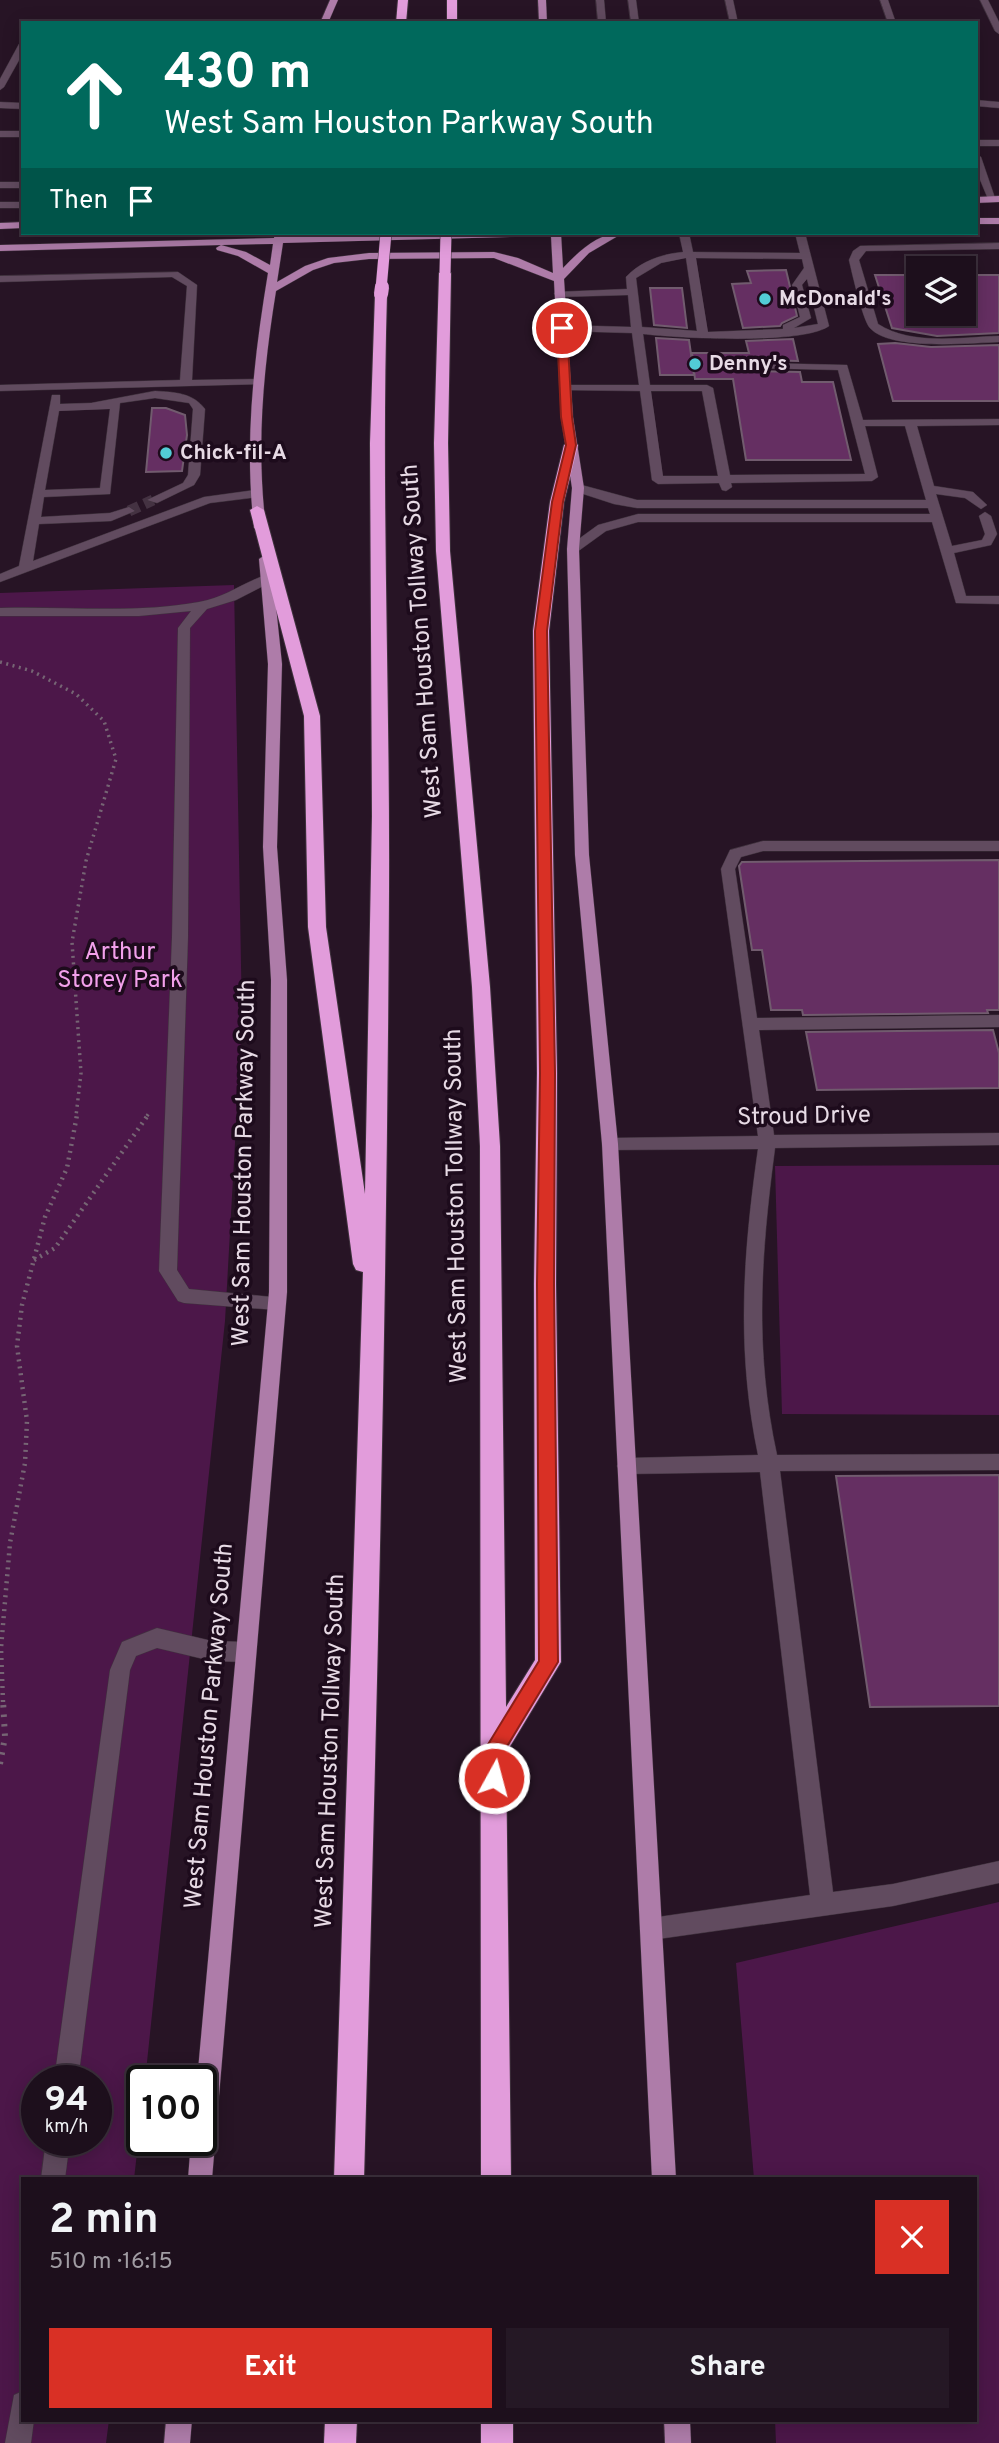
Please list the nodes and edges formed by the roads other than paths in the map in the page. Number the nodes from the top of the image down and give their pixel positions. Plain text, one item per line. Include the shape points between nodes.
1 (334, 0) edge
2 (403, 0) edge
3 (452, 0) edge
4 (542, 0) edge
5 (600, 0) edge
6 (632, 0) edge
7 (729, 0) edge
8 (884, 0) edge
9 (984, 0) edge
10 (325, 21) edge
11 (401, 21) edge
12 (452, 21) edge
13 (544, 21) edge
14 (602, 21) edge
15 (635, 21) edge
16 (734, 21) edge
17 (891, 21) edge
18 (998, 26) edge
19 (21, 48) edge
20 (0, 87) edge
21 (978, 103) edge
22 (0, 105) edge
23 (999, 105) edge
24 (21, 106) edge
25 (1, 129) edge
26 (21, 134) edge
27 (999, 143) edge
28 (978, 144) edge
29 (980, 178) edge
30 (999, 178) edge
31 (0, 185) edge
32 (21, 185) edge
33 (996, 199) edge
34 (978, 200) edge
35 (0, 205) edge
36 (21, 205) edge
37 (999, 220) edge
38 (978, 221) edge
39 (21, 225) edge
40 (0, 226) edge
41 (386, 235) edge
42 (418, 235) edge
43 (446, 235) edge
44 (556, 235) edge
45 (614, 235) edge
46 (684, 235) edge
47 (801, 235) edge
48 (860, 235) edge
49 (279, 237) edge
50 (197, 243) junction
51 (999, 246) edge
52 (0, 248) edge
53 (864, 248) junction
54 (689, 255) junction
55 (806, 256) junction
56 (809, 268) junction
57 (273, 271) junction
58 (0, 279) edge
59 (558, 279) junction
60 (270, 290) junction
61 (633, 292) junction
62 (559, 294) junction
63 (562, 328) junction
64 (637, 330) junction
65 (704, 334) junction
66 (999, 339) edge
67 (760, 366) dead end
68 (186, 382) junction
69 (257, 382) junction
70 (57, 386) junction
71 (0, 388) edge
72 (565, 388) junction
73 (647, 388) junction
74 (92, 406) junction
75 (55, 408) junction
76 (999, 422) edge
77 (858, 423) junction
78 (910, 423) junction
79 (571, 445) junction
80 (724, 479) junction
81 (578, 488) junction
82 (929, 489) junction
83 (39, 494) junction
84 (153, 500) tunnel mouth
85 (256, 502) junction
86 (729, 503) junction
87 (933, 504) junction
88 (129, 511) tunnel mouth
89 (937, 517) junction
90 (732, 518) junction
91 (34, 521) junction
92 (573, 549) junction
93 (946, 550) junction
94 (24, 570) junction
95 (269, 578) junction
96 (0, 579) edge
97 (999, 600) edge
98 (202, 607) junction
99 (0, 612) edge
100 (139, 612) junction
101 (184, 628) junction
102 (999, 846) edge
103 (999, 1021) edge
104 (749, 1024) junction
105 (999, 1139) edge
106 (767, 1142) junction
107 (610, 1144) junction
108 (276, 1303) junction
109 (373, 1331) junction
110 (999, 1462) edge
111 (769, 1463) junction
112 (627, 1466) junction
113 (246, 1652) junction
114 (494, 1751) junction
115 (999, 1872) edge
116 (822, 1905) junction
117 (651, 1929) junction
118 (67, 2065) edge
119 (56, 2156) edge
120 (52, 2177) edge
121 (200, 2177) edge
122 (349, 2177) edge
123 (496, 2177) edge
124 (664, 2177) edge
125 (21, 2420) edge
126 (179, 2422) edge
127 (341, 2422) edge
128 (497, 2422) edge
129 (677, 2422) edge
130 (18, 2443) edge
131 (177, 2443) edge
132 (340, 2443) edge
133 (497, 2443) edge
134 (678, 2443) edge

1 - 10 main road
2 - 11 highway
3 - 12 highway
4 - 13 main road
5 - 14 street
6 - 15 street
7 - 16 street
8 - 17 street
9 - 18 street
19 - 20 street
21 - 23 street
22 - 24 street
25 - 26 street
27 - 28 street
29 - 30 street
29 - 33 street
31 - 32 street
33 - 34 main road
35 - 36 street
37 - 38 main road
39 - 40 main road
41 - 109 highway, West Sam Houston Tollway South, bridge via 376,390 381,756
42 - 49 main road
43 - 114 highway, West Sam Houston Tollway South, bridge via 443,551 481,987 490,1146
44 - 59 main road
45 - 59 main road via 585,251
46 - 54 street
47 - 55 street
48 - 53 street
49 - 50 main road
49 - 57 main road, West Sam Houston Parkway South
50 - 52 main road
50 - 57 main road via 242,254
51 - 53 street
53 - 66 street via 854,260 873,326 888,336 911,339
54 - 55 street
54 - 61 street via 644,264 631,277
54 - 65 street
55 - 56 street
56 - 65 street via 797,285 806,318 785,328 728,328
56 - 65 street via 824,326 800,332
57 - 60 main road, West Sam Houston Parkway South
58 - 68 street via 174,274 192,285
59 - 60 main road via 494,255 369,256 332,260
59 - 62 main road
60 - 69 main road, West Sam Houston Parkway South
61 - 62 street
61 - 64 street
62 - 63 main road
63 - 64 street
63 - 72 main road
64 - 65 street
64 - 73 street
67 - 77 street via 843,367
68 - 69 street
68 - 70 street
69 - 85 main road, West Sam Houston Parkway South via 253,413
70 - 71 street
70 - 75 street
72 - 73 street
72 - 79 main road
73 - 80 street via 707,388
73 - 80 street via 658,480
74 - 75 street
74 - 83 street via 116,405 107,491
74 - 84 street via 167,395 193,401 199,409 194,475 188,485
75 - 83 street
76 - 78 street
77 - 78 street
77 - 80 street via 872,477
78 - 82 street
79 - 81 main road
79 - 114 highway via 557,502 541,631 548,1662
80 - 86 street
81 - 86 street via 638,504
81 - 92 main road
82 - 87 street
82 - 93 street via 969,495 983,510 991,534 987,542
83 - 91 street
85 - 94 street via 208,500
85 - 95 main road, West Sam Houston Parkway South
85 - 109 highway via 312,716 317,927
86 - 87 street
86 - 90 street
87 - 89 street
88 - 91 street via 111,517
89 - 90 street
89 - 93 street
90 - 92 street via 638,517 602,528
91 - 94 street
92 - 107 main road via 582,855
93 - 97 street via 961,600
94 - 96 street
95 - 98 street
95 - 108 main road, West Sam Houston Parkway South via 275,664 270,847 279,980
98 - 100 street
98 - 101 street
99 - 100 street
100 - 101 street via 169,618
101 - 108 street via 180,937 168,1271 184,1296
102 - 104 street via 763,846 737,850 729,858 728,869
103 - 104 street
104 - 106 street
105 - 106 street, Stroud Drive
106 - 107 street, Stroud Drive
106 - 111 street via 756,1225 751,1329 757,1406
107 - 112 main road
108 - 113 main road, West Sam Houston Parkway South
109 - 122 highway, West Sam Houston Tollway South
110 - 111 street
111 - 112 street
111 - 116 street
112 - 117 main road
113 - 118 street via 212,1651 157,1638 129,1649 124,1660
113 - 121 main road, West Sam Houston Parkway South
114 - 123 highway, West Sam Houston Tollway South
115 - 116 street
116 - 117 street
117 - 124 main road
119 - 120 street
125 - 130 street
126 - 131 main road
127 - 132 highway
128 - 133 highway
129 - 134 main road

